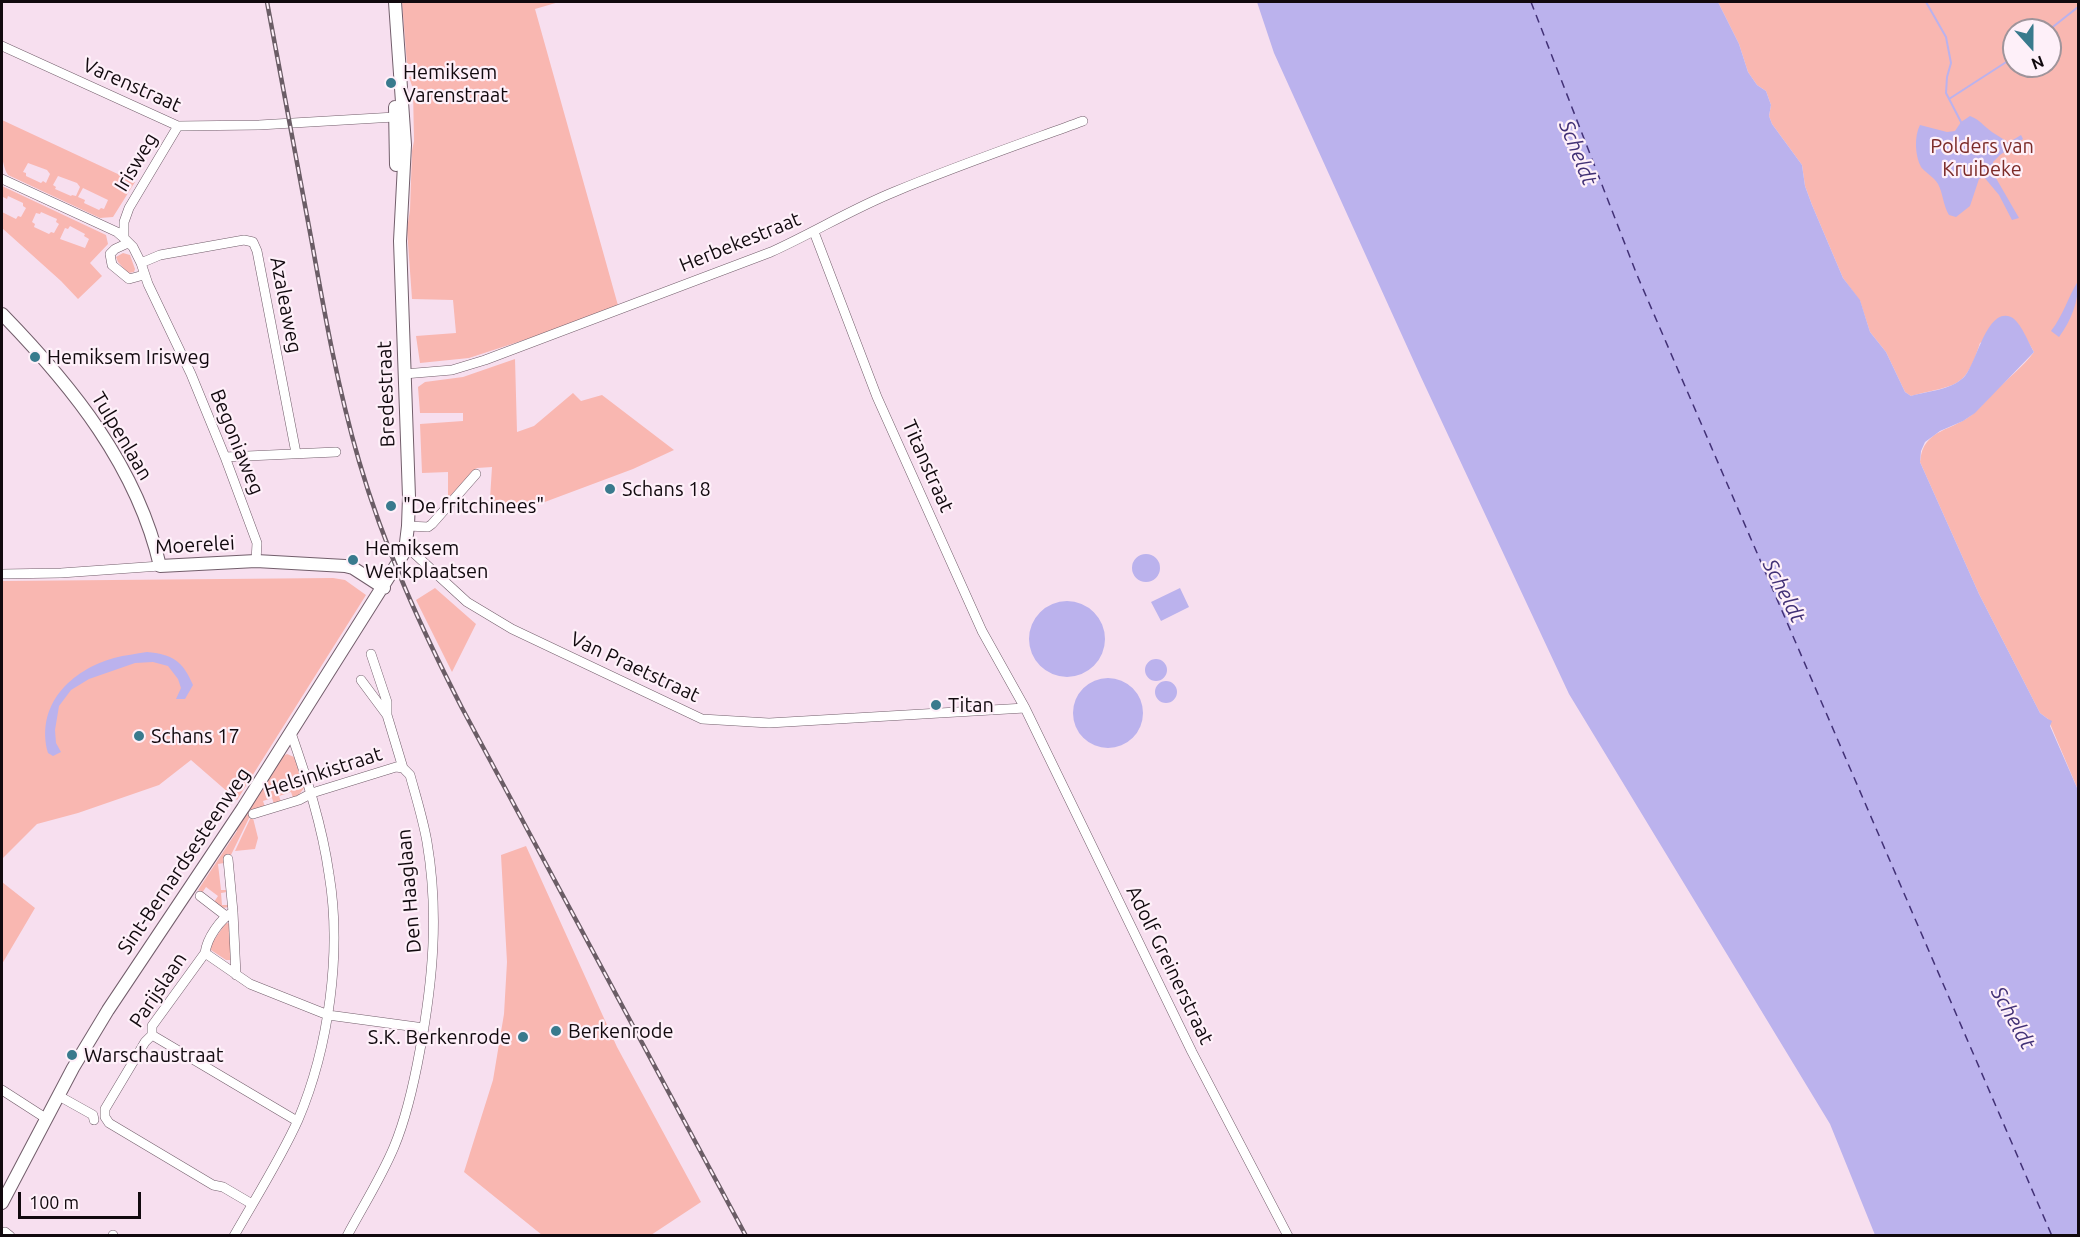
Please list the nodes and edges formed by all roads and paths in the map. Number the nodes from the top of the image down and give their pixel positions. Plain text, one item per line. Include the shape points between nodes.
1 (393, 2) edge
2 (2, 46) edge
3 (395, 117) junction
4 (1083, 121) dead end
5 (178, 126) junction
6 (2, 178) edge
7 (125, 217) junction
8 (109, 228) junction
9 (814, 232) junction
10 (400, 240) junction
11 (126, 241) junction
12 (143, 268) junction
13 (2, 314) edge
14 (404, 374) junction
15 (336, 452) dead end
16 (296, 453) junction
17 (225, 457) junction
18 (476, 474) dead end
19 (408, 526) junction
20 (406, 546) junction
21 (256, 561) junction
22 (160, 566) junction
23 (2, 574) edge
24 (384, 588) junction
25 (371, 654) dead end
26 (362, 680) dead end
27 (1025, 708) junction
28 (387, 715) junction
29 (291, 733) junction
30 (404, 768) junction
31 (312, 793) junction
32 (253, 814) dead end
33 (228, 860) dead end
34 (200, 896) dead end
35 (230, 914) junction
36 (205, 953) junction
37 (236, 975) junction
38 (328, 1015) junction
39 (424, 1028) junction
40 (152, 1035) junction
41 (2, 1090) edge
42 (59, 1096) junction
43 (47, 1119) junction
44 (94, 1120) dead end
45 (297, 1121) junction
46 (2, 1203) edge
47 (252, 1204) junction
48 (234, 1236) edge
49 (347, 1236) edge
50 (1288, 1236) edge

1 - 3 main road, Bredestraat
1 - 10 main road, Bredestraat via 405,145
2 - 5 street, Varenstraat
3 - 5 street, Varenstraat
3 - 10 main road, Bredestraat
4 - 9 street, Herbekestraat via 895,191
5 - 7 street, Irisweg
6 - 8 street
7 - 8 street, Irisweg
7 - 11 street, Irisweg
8 - 11 street
9 - 14 street, Herbekestraat via 771,252 467,366
9 - 27 street, Titanstraat via 877,397 982,631
10 - 14 main road, Bredestraat
11 - 12 street
11 - 12 street via 110,254 112,265 129,279 141,276
12 - 16 street, Azaleaweg via 160,255 244,240 256,246
12 - 17 street, Begoniaweg
13 - 22 main road, Tulpenlaan via 49,364 117,457 142,508
14 - 19 main road, Bredestraat
15 - 16 street
16 - 17 street
17 - 21 street, Begoniaweg via 257,543
18 - 19 street via 432,524
19 - 20 main road, Bredestraat
20 - 24 main road, Sint-Bernardsesteenweg
20 - 27 street, Van Praetstraat via 467,602 503,624 702,719 769,723
21 - 22 main road, Moerelei
21 - 24 main road, Moerelei via 345,566
22 - 23 street, Moerelei
24 - 29 main road, Sint-Bernardsesteenweg
25 - 28 street, Den Haaglaan via 387,702
26 - 28 street, Den Haaglaan
27 - 50 street, Adolf Greinerstraat via 1192,1052
28 - 30 street, Den Haaglaan
29 - 31 street
29 - 42 main road, Sint-Bernardsesteenweg via 108,1010
30 - 31 street, Helsinkistraat via 396,767
30 - 39 street, Den Haaglaan via 410,775 426,839 433,913 433,971
31 - 32 street, Helsinkistraat
31 - 38 street via 332,895 333,962
33 - 35 street
34 - 35 street
35 - 36 street, Parijslaan via 206,943
35 - 37 street
36 - 37 street
36 - 40 street, Parijslaan via 152,1026
37 - 38 street
38 - 39 street
38 - 45 street via 312,1082
39 - 49 street, Den Haaglaan via 404,1122
40 - 45 street
40 - 47 street, Parijslaan via 105,1109 105,1117 109,1123
41 - 43 street
42 - 43 main road, Sint-Bernardsesteenweg
42 - 44 street via 93,1115
43 - 46 main road, Sint-Bernardsesteenweg
45 - 47 street
47 - 48 street

